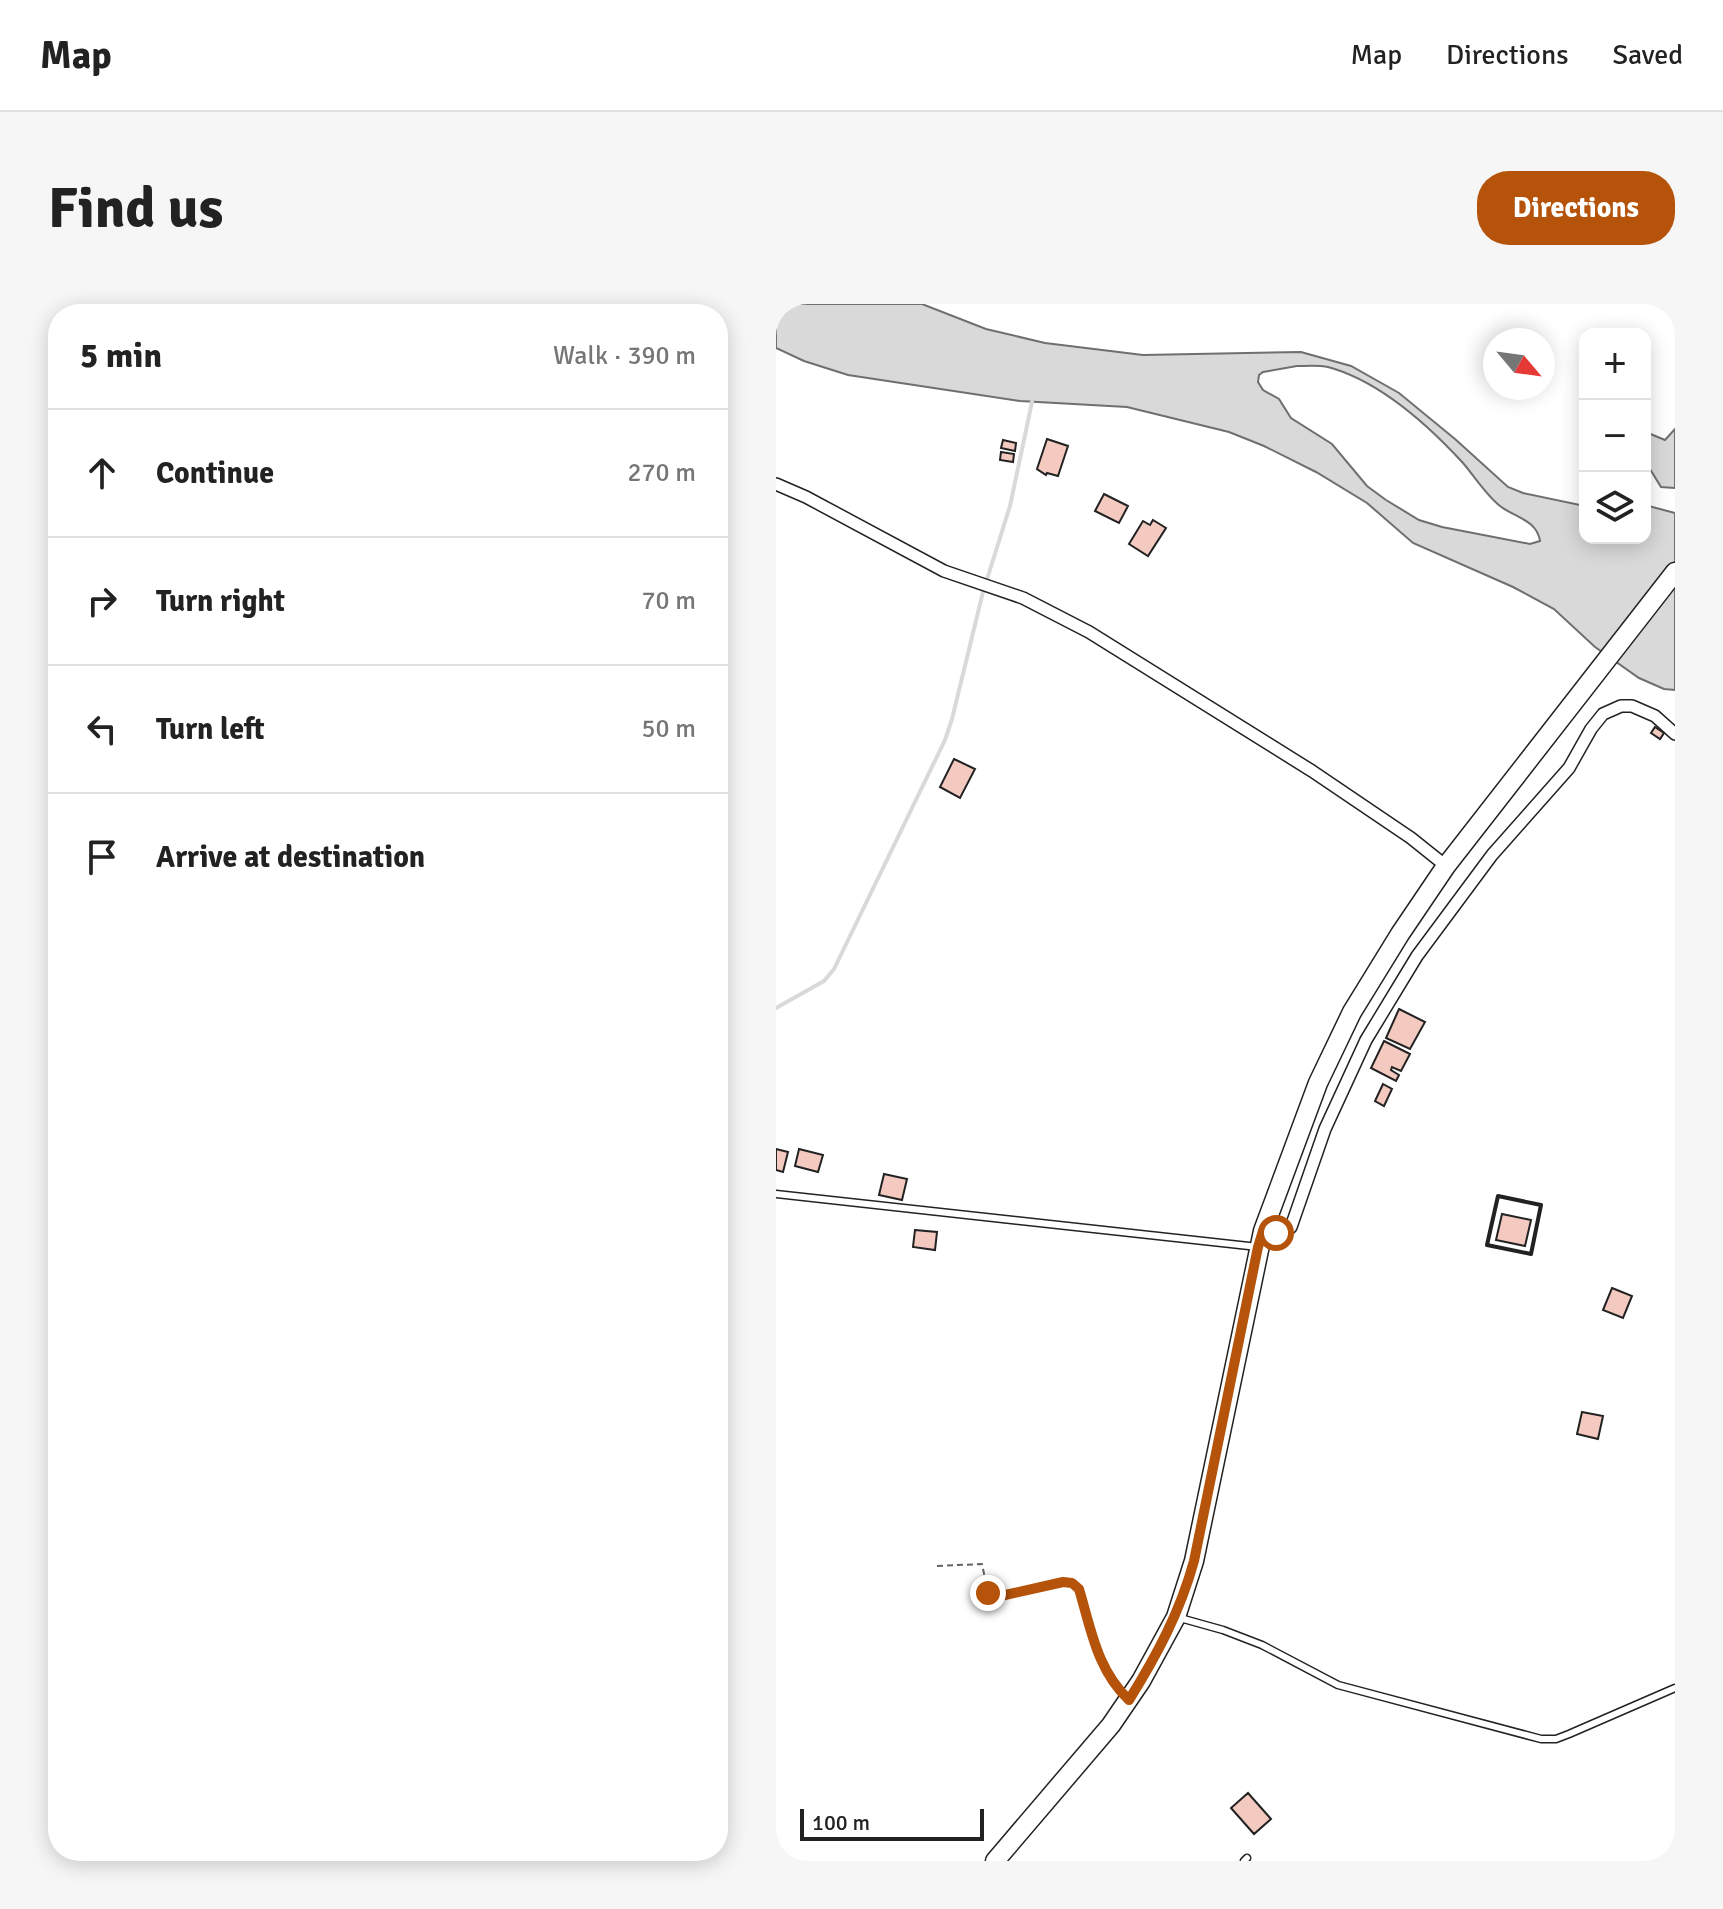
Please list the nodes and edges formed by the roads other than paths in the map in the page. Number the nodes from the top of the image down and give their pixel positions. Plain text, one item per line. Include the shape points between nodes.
1 (776, 484) edge
2 (1675, 572) edge
3 (1675, 734) edge
4 (1446, 866) junction
5 (776, 1194) edge
6 (1260, 1239) junction
7 (1176, 1617) junction
8 (1675, 1688) edge
9 (995, 1861) edge

1 - 4 street via 944,571 1066,619 1352,798
2 - 4 main road
3 - 6 street via 1655,716 1632,706 1611,709 1597,721 1569,768 1508,833 1386,1003 1325,1129 1291,1227
4 - 6 main road via 1352,1012 1313,1094
5 - 6 lane
6 - 7 main road via 1194,1561
7 - 8 lane via 1262,1645 1338,1685 1541,1739 1556,1739
7 - 9 main road via 1129,1700

